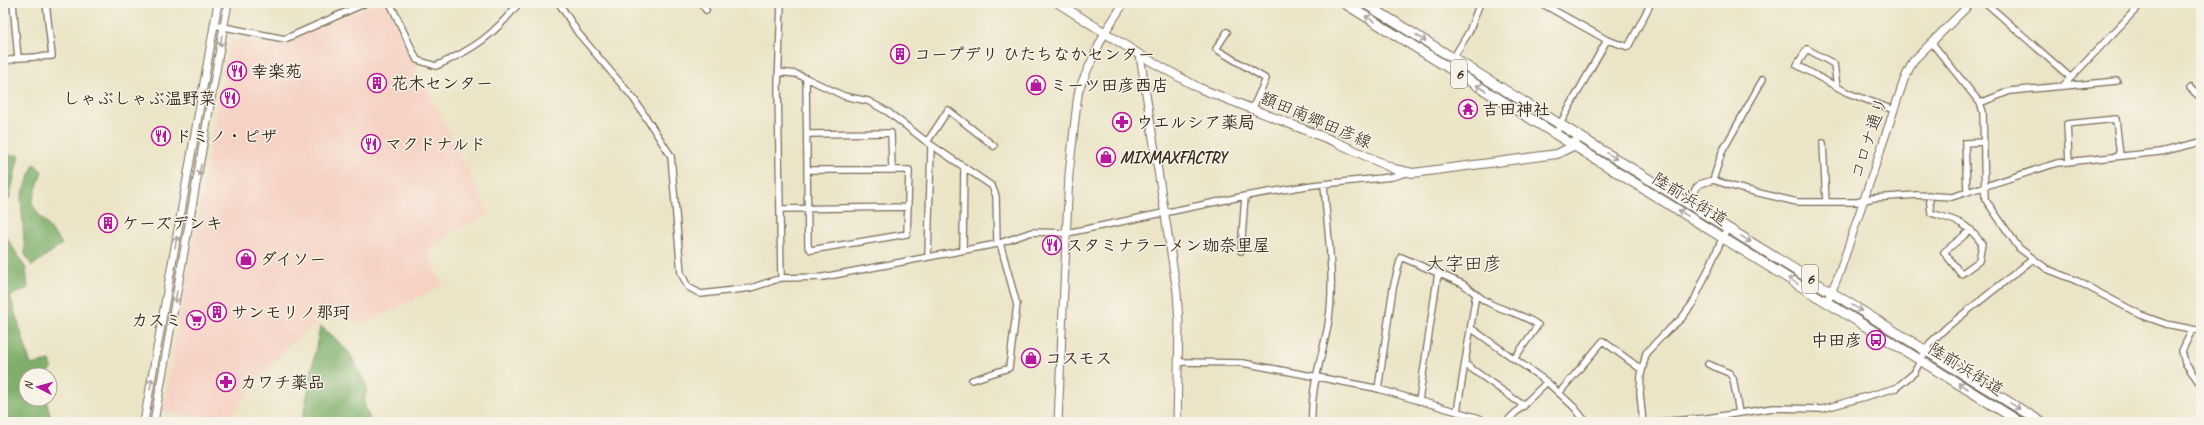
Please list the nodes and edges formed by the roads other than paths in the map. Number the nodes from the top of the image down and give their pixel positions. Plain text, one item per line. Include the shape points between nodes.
1 (13, 3) edge
2 (46, 3) edge
3 (218, 3) edge
4 (228, 3) edge
5 (366, 3) edge
6 (390, 3) edge
7 (519, 3) edge
8 (560, 3) edge
9 (702, 3) edge
10 (780, 3) edge
11 (1058, 3) edge
12 (1124, 3) edge
13 (1344, 3) edge
14 (1364, 3) edge
15 (1480, 3) edge
16 (1541, 3) edge
17 (1651, 3) edge
18 (1971, 3) edge
19 (1986, 3) edge
20 (2142, 3) edge
21 (706, 10) dead end
22 (214, 25) junction
23 (224, 27) junction
24 (1105, 32) junction
25 (1227, 32) dead end
26 (1607, 40) junction
27 (1932, 42) junction
28 (1140, 55) junction
29 (18, 58) junction
30 (1453, 58) junction
31 (3, 62) edge
32 (1449, 68) junction
33 (778, 72) junction
34 (806, 78) junction
35 (2071, 78) junction
36 (1763, 79) dead end
37 (2117, 81) dead end
38 (2063, 86) junction
39 (1837, 87) junction
40 (2190, 88) dead end
41 (2201, 98) edge
42 (1980, 103) junction
43 (1252, 109) junction
44 (1894, 110) junction
45 (1560, 124) junction
46 (808, 134) junction
47 (1556, 135) junction
48 (1579, 136) junction
49 (1984, 142) junction
50 (2201, 142) edge
51 (1823, 143) dead end
52 (929, 144) junction
53 (994, 146) dead end
54 (1573, 146) junction
55 (2120, 156) junction
56 (2069, 162) junction
57 (964, 167) junction
58 (808, 170) junction
59 (892, 170) junction
60 (1407, 173) junction
61 (1713, 180) junction
62 (1324, 184) junction
63 (1984, 187) junction
64 (1967, 192) junction
65 (1929, 195) junction
66 (1245, 196) junction
67 (1865, 200) junction
68 (1826, 202) junction
69 (1688, 204) junction
70 (908, 207) junction
71 (808, 208) junction
72 (781, 209) junction
73 (1165, 213) junction
74 (1727, 228) junction
75 (1971, 230) junction
76 (1067, 233) junction
77 (1722, 237) junction
78 (998, 243) junction
79 (963, 250) junction
80 (1241, 251) dead end
81 (928, 256) junction
82 (2033, 259) junction
83 (1438, 272) junction
84 (781, 278) junction
85 (1832, 292) junction
86 (1476, 294) junction
87 (1826, 302) junction
88 (1472, 330) junction
89 (2192, 330) junction
90 (2201, 331) edge
91 (1926, 351) junction
92 (1514, 359) junction
93 (1922, 360) junction
94 (1179, 362) junction
95 (1466, 364) junction
96 (1708, 364) dead end
97 (1642, 370) junction
98 (1316, 378) junction
99 (972, 380) dead end
100 (1547, 382) junction
101 (2201, 385) edge
102 (1378, 389) junction
103 (1559, 393) junction
104 (1419, 401) junction
105 (1524, 406) junction
106 (1457, 412) junction
107 (1739, 413) junction
108 (144, 422) edge
109 (154, 422) edge
110 (1058, 422) edge
111 (1177, 422) edge
112 (1312, 422) edge
113 (1485, 422) edge
114 (1506, 422) edge
115 (1586, 422) edge
116 (1643, 422) edge
117 (1657, 422) edge
118 (2020, 422) edge
119 (2041, 422) edge

1 - 29 street
2 - 29 street via 52,56
3 - 22 street
4 - 23 street
5 - 23 street via 285,39
6 - 7 street via 416,60 436,66 482,42 496,31
8 - 84 street via 578,33 634,99 671,156 681,273 688,286 701,294 751,288
9 - 21 street
10 - 33 street
11 - 24 main road, 額田南郷田彦線
12 - 24 street
32 -> 13 highway, 陸前浜街道 / 6
14 -> 30 highway, 陸前浜街道 / 6
15 - 30 street via 1469,32
16 - 26 street
17 - 26 street via 1628,47
18 - 27 street, コロナ通り
19 - 35 street
20 - 35 street
22 - 23 street
108 -> 22 street
23 -> 109 street
24 - 28 main road, 額田南郷田彦線
24 - 76 street via 1079,89 1069,174
25 - 43 street via 1216,49 1266,79
26 - 45 street
27 - 42 street
27 - 44 street, コロナ通り via 1913,61
28 - 43 main road, 額田南郷田彦線 via 1200,88
28 - 73 street
29 - 31 street
30 - 32 street
30 - 45 highway, 陸前浜街道 / 6
47 -> 32 highway, 陸前浜街道 / 6
33 - 34 street
33 - 72 street
34 - 46 street
34 - 52 street via 844,96 868,101 888,112
35 - 38 street
36 - 61 street via 1722,152
37 - 38 street
38 - 42 street via 2010,91
39 - 39 street via 1797,66 1807,49 1834,64
39 - 44 street
40 - 41 street
42 - 49 street via 1983,112
43 - 60 main road, 額田南郷田彦線
44 - 67 street, コロナ通り
45 - 47 street
45 - 48 highway, 陸前浜街道 / 6
46 - 58 street
46 - 59 street via 892,133
47 - 54 highway, 陸前浜街道 / 6
48 - 54 main road
48 -> 69 highway, 陸前浜街道 / 6
49 - 63 street
49 - 64 street via 1965,143
50 - 55 street via 2160,152
51 - 68 street
52 - 53 street via 948,110
52 - 57 street
52 - 81 street
54 - 60 main road, 額田南郷田彦線 via 1556,154
77 -> 54 highway, 陸前浜街道 / 6
55 - 56 street
55 - 56 street via 2116,119 2067,124
56 - 63 street via 2038,169
57 - 78 street via 992,186 996,196
57 - 79 street
58 - 59 street
58 - 71 street
59 - 70 street via 909,170
60 - 62 street
61 - 68 street via 1797,202
61 - 69 street via 1700,184
62 - 66 street
62 - 98 street via 1331,286 1328,325
63 - 64 street
63 - 82 street via 1985,199 2013,241
64 - 65 street via 1952,197
65 - 67 street
65 - 75 street via 1931,213 1964,224
66 - 73 street
66 - 80 street
67 - 68 street
67 - 85 street, コロナ通り
69 - 74 highway, 陸前浜街道 / 6
70 - 71 street
70 - 71 street via 907,234 811,250 808,247
71 - 72 street
72 - 84 street
73 - 76 street
73 - 94 street via 1177,292
74 - 77 street
74 -> 85 highway, 陸前浜街道 / 6
75 - 75 street via 1944,252 1961,274 1979,261 1982,244
76 - 78 street via 1032,232
76 - 110 street
87 -> 77 highway, 陸前浜街道 / 6
77 - 97 street via 1682,320 1646,353
78 - 79 street
78 - 99 street via 1017,305 1009,368
79 - 81 street
81 - 84 street via 823,277
82 - 89 street via 2047,269 2077,281 2141,315
82 - 91 street via 1947,326 1930,343
83 - 86 street
83 - 102 street via 1401,257 1393,288
83 - 104 street
85 - 87 street, コロナ通り
85 -> 91 highway, 陸前浜街道 / 6
86 - 88 street
86 - 92 street via 1485,303 1526,317 1538,325
87 - 93 highway, 陸前浜街道 / 6
88 - 92 street
88 - 95 street
89 - 90 street
89 - 101 street via 2182,351 2185,363
91 - 93 street
91 -> 119 highway, 陸前浜街道 / 6
92 - 100 street
93 - 107 street via 1908,379 1886,392 1822,409 1774,408
118 -> 93 highway, 陸前浜街道 / 6
94 - 98 street via 1243,363
94 - 111 street
95 - 105 street
95 - 106 street
96 - 107 street via 1729,373 1733,378
97 - 103 street via 1603,340
97 - 116 street via 1640,394
98 - 102 street
98 - 112 street via 1311,402
100 - 103 street
100 - 105 street
102 - 104 street
103 - 115 street
104 - 106 street
105 - 114 street
106 - 113 street
107 - 117 street

